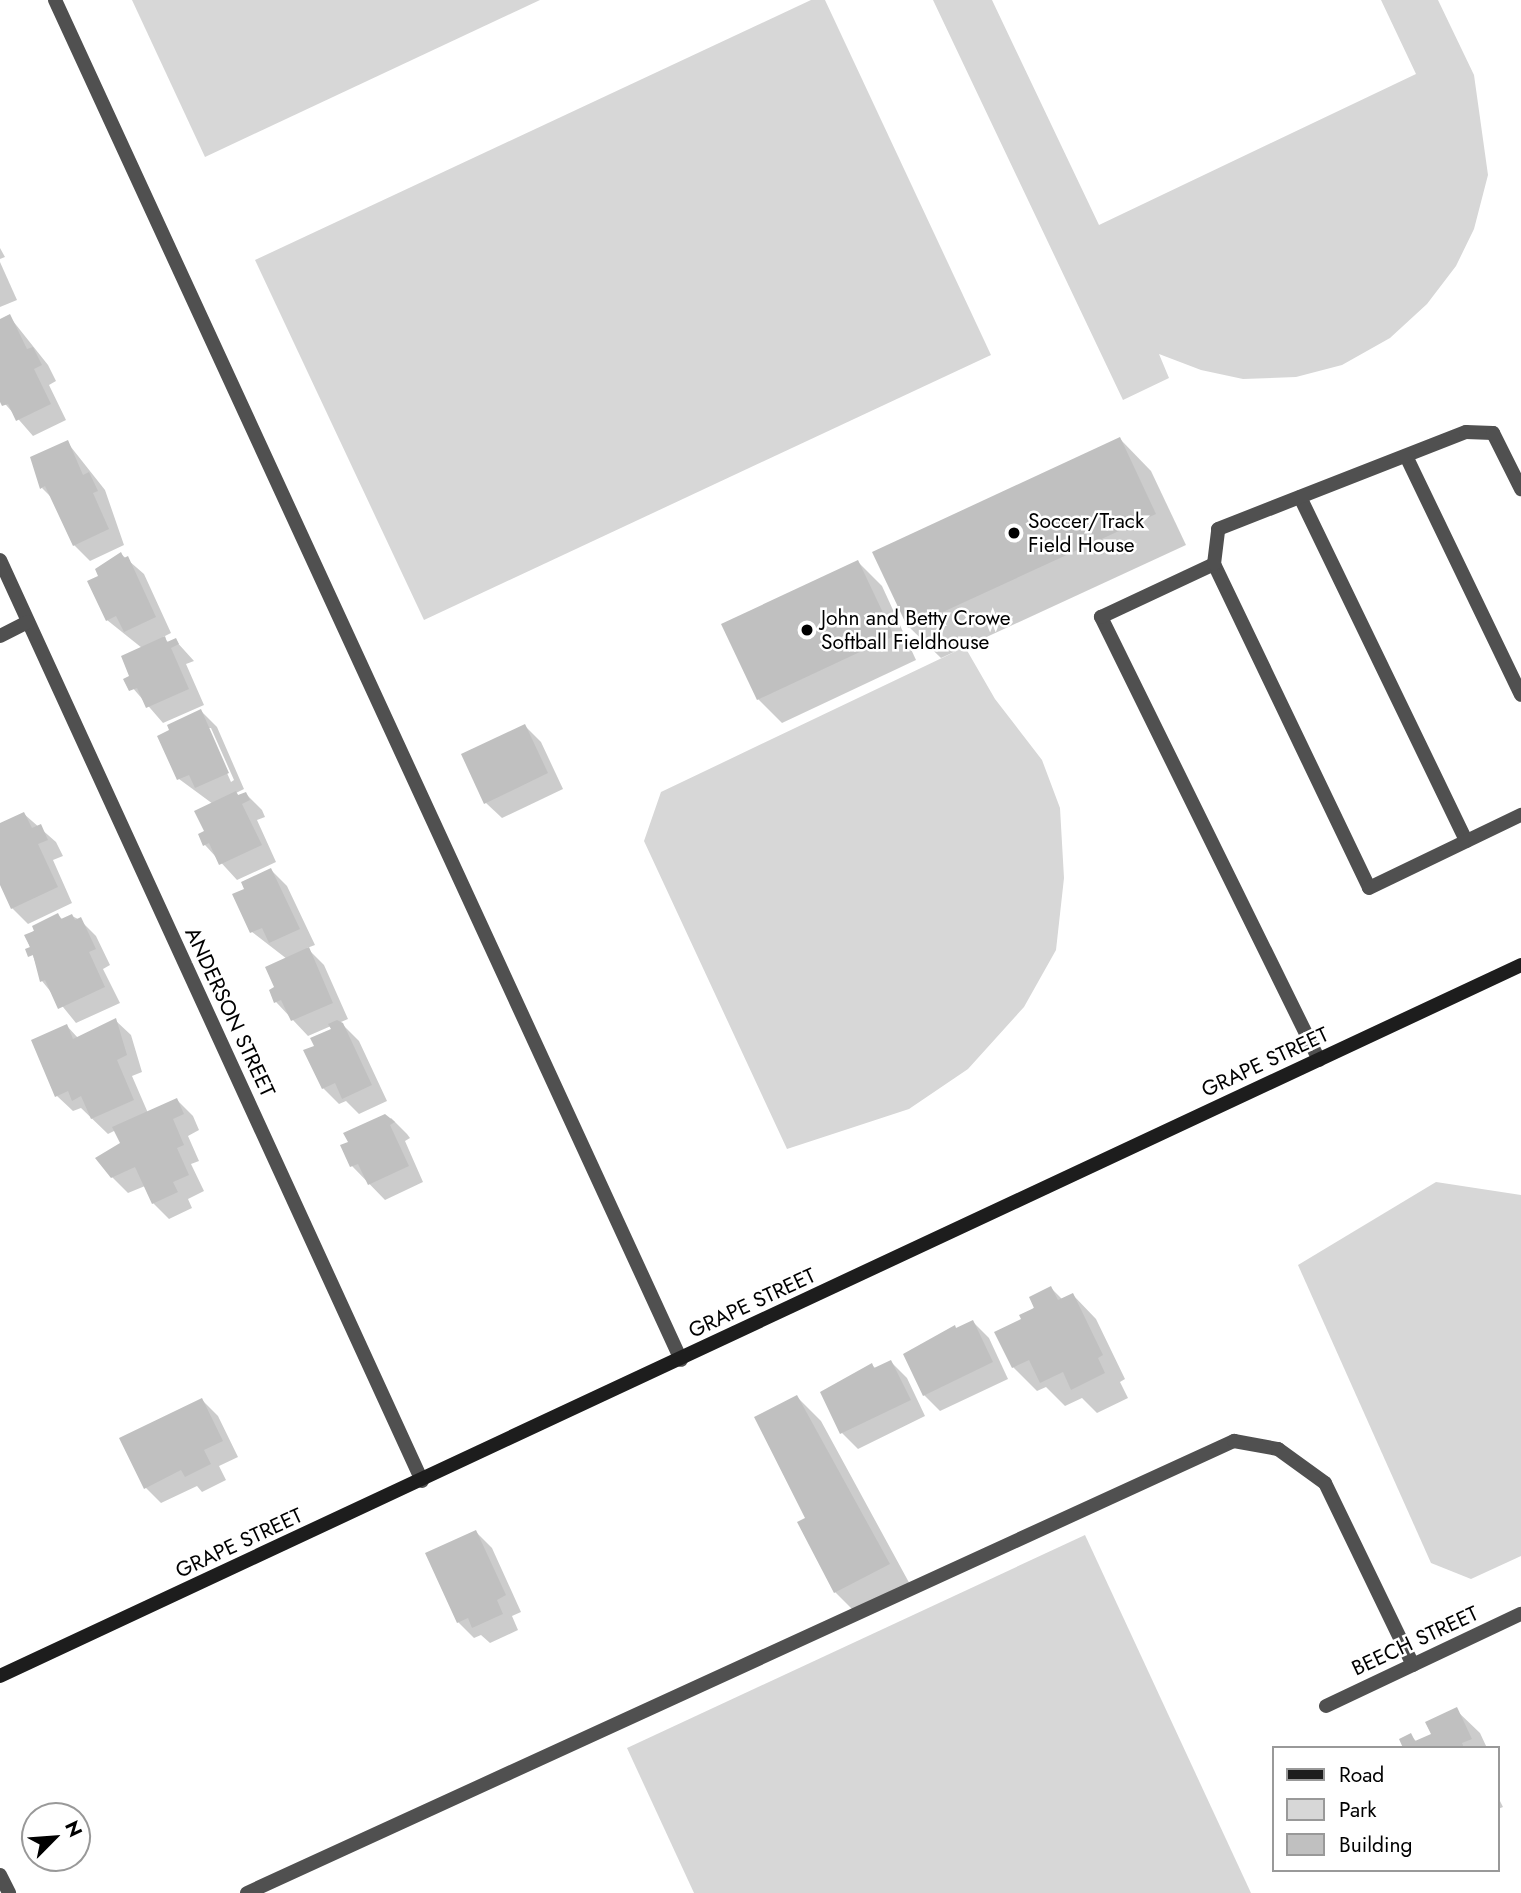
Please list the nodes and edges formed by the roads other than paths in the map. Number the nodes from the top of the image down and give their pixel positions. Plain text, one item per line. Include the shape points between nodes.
1 (55, 0) edge
2 (1406, 456) junction
3 (1521, 489) edge
4 (1300, 497) junction
5 (0, 560) edge
6 (1214, 564) junction
7 (28, 622) junction
8 (0, 636) edge
9 (1521, 695) edge
10 (1521, 815) edge
11 (1466, 841) junction
12 (1521, 965) edge
13 (1319, 1060) junction
14 (681, 1360) junction
15 (422, 1481) junction
16 (1521, 1614) edge
17 (1413, 1665) junction
18 (0, 1676) edge
19 (1326, 1706) dead end
20 (0, 1875) edge
21 (9, 1893) edge
22 (247, 1893) edge

1 - 14 street
2 - 3 street via 1466,432 1493,433
2 - 4 street
2 - 9 street
4 - 6 street via 1218,529
4 - 11 street
5 - 7 street, ANDERSON STREET
6 - 11 street via 1369,888
6 - 13 street via 1101,617
7 - 8 street
7 - 15 street, ANDERSON STREET
10 - 11 street
12 - 13 street, GRAPE STREET
13 - 14 street, GRAPE STREET
14 - 15 street, GRAPE STREET
15 - 18 street, GRAPE STREET
16 - 17 street, BEECH STREET
17 - 19 street, BEECH STREET
17 - 22 street via 1325,1483 1278,1449 1234,1441
20 - 21 street

